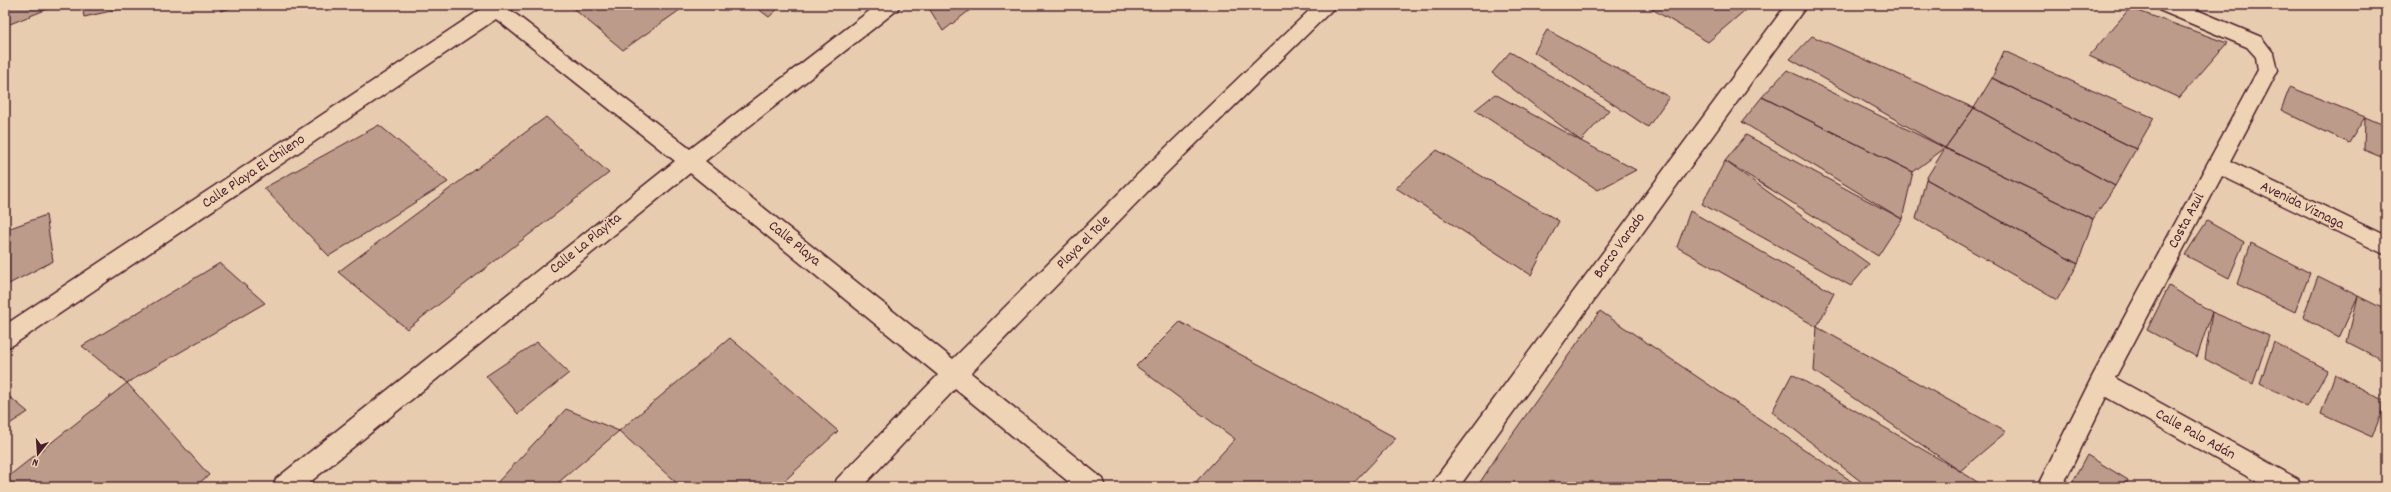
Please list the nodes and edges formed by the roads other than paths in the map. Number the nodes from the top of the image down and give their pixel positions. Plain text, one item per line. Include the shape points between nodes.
1 (890, 5) edge
2 (1327, 5) edge
3 (1797, 5) edge
4 (2166, 5) edge
5 (497, 6) edge
6 (690, 161) junction
7 (2218, 165) junction
8 (2386, 246) edge
9 (5, 338) edge
10 (954, 375) junction
11 (2101, 382) junction
12 (285, 487) edge
13 (846, 487) edge
14 (1094, 487) edge
15 (1444, 487) edge
16 (2049, 487) edge
17 (2289, 487) edge

1 - 6 street, Calle La Playita
2 - 10 street, Playa el Tole via 1250,77
3 - 15 street, Barco Varado
4 - 7 street, Costa Azul via 2254,42 2268,60 2268,70
5 - 6 street, Calle Playa
5 - 9 street, Calle Playa El Chileno
6 - 10 street, Calle Playa
6 - 12 street, Calle La Playita
7 - 8 street, Avenida Viznaga
7 - 11 street, Costa Azul
10 - 13 street, Playa el Tole
10 - 14 street, Calle Playa
11 - 16 street, Costa Azul
11 - 17 street, Calle Palo Adán

